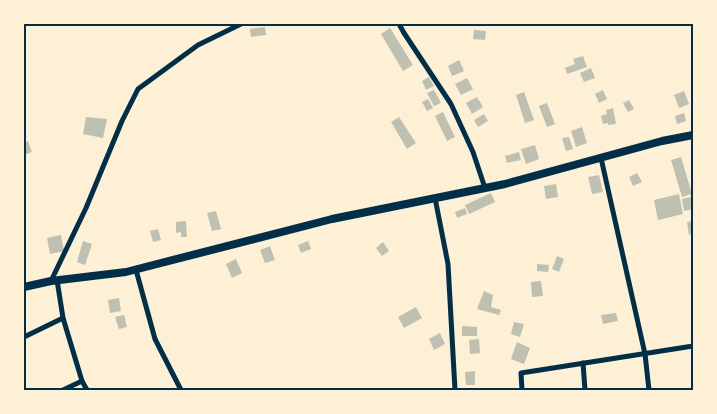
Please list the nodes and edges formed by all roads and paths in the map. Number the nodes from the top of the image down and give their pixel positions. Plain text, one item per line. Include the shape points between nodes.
1 (241, 24) edge
2 (399, 24) edge
3 (693, 135) edge
4 (600, 158) junction
5 (486, 188) junction
6 (436, 198) junction
7 (136, 270) junction
8 (54, 280) junction
9 (24, 287) edge
10 (63, 318) junction
11 (24, 337) edge
12 (693, 346) edge
13 (645, 354) junction
14 (583, 362) junction
15 (82, 381) junction
16 (63, 390) edge
17 (87, 390) edge
18 (181, 390) edge
19 (454, 390) edge
20 (522, 390) edge
21 (586, 390) edge
22 (650, 390) edge

1 - 8 street via 198,45 138,89
2 - 5 street via 451,104
3 - 4 main road
4 - 5 main road
4 - 13 street
5 - 6 main road
6 - 7 main road via 332,220
6 - 19 street via 448,264
7 - 8 main road
7 - 18 street via 155,339
8 - 9 main road
8 - 10 street
10 - 11 street
10 - 15 street
12 - 13 street
13 - 14 street
13 - 22 street
14 - 20 street via 521,373
14 - 21 street
15 - 16 street
15 - 17 street

